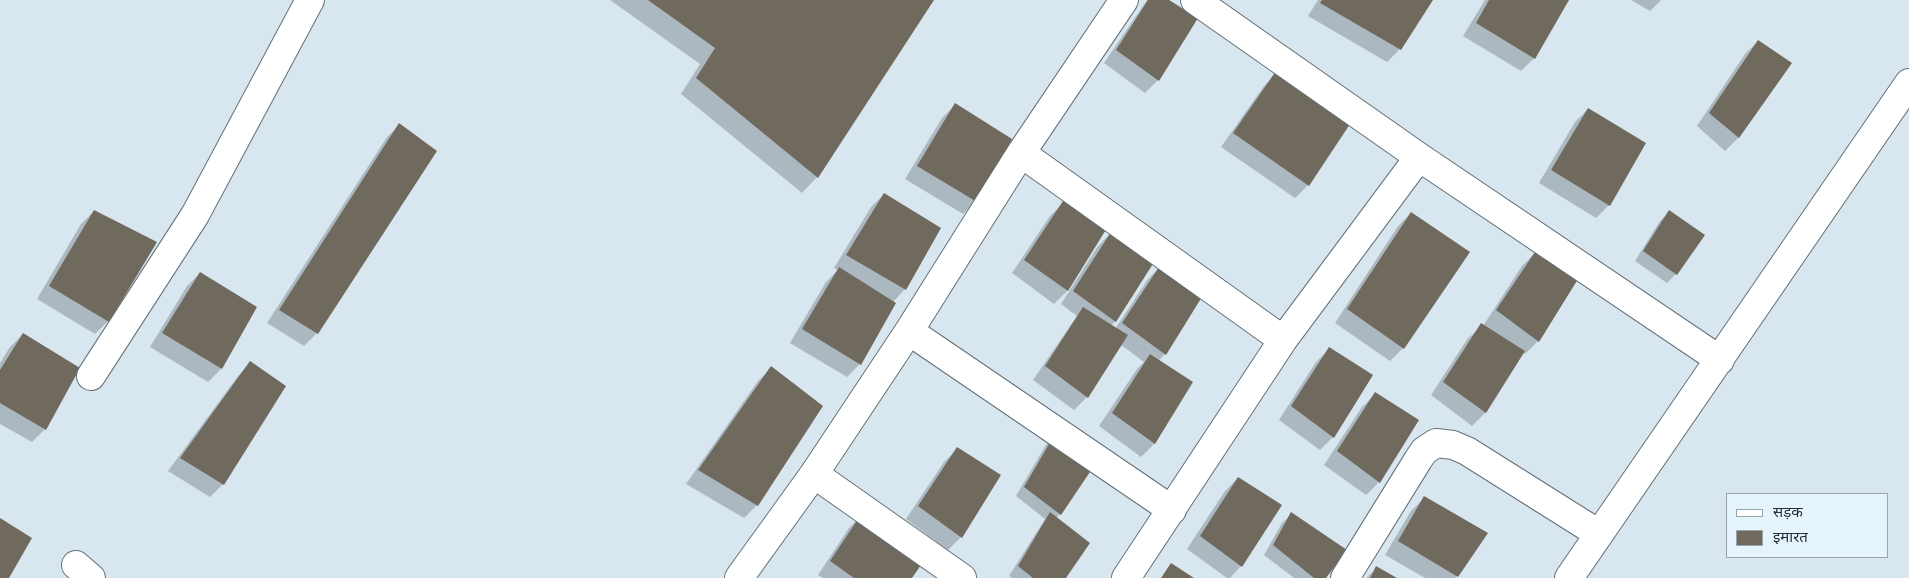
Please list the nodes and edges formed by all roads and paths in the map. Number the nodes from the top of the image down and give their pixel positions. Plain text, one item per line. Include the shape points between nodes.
1 (310, 0) edge
2 (1124, 0) edge
3 (1194, 0) edge
4 (1909, 83) edge
5 (1021, 153) junction
6 (1419, 157) junction
7 (909, 330) junction
8 (1283, 340) junction
9 (1720, 360) junction
10 (91, 376) dead end
11 (814, 474) junction
12 (1172, 510) junction
13 (1599, 534) junction
14 (739, 578) edge
15 (962, 578) edge
16 (1126, 578) edge
17 (1345, 578) edge
18 (1569, 578) edge

1 - 10 street via 195,215
2 - 5 street
3 - 6 street
4 - 9 street
5 - 7 street
5 - 8 street
6 - 8 street
6 - 9 street
7 - 11 street
7 - 12 street
8 - 12 street
9 - 13 street
11 - 14 street
11 - 15 street
12 - 16 street
13 - 17 street via 1467,451 1436,443 1421,455
13 - 18 street

